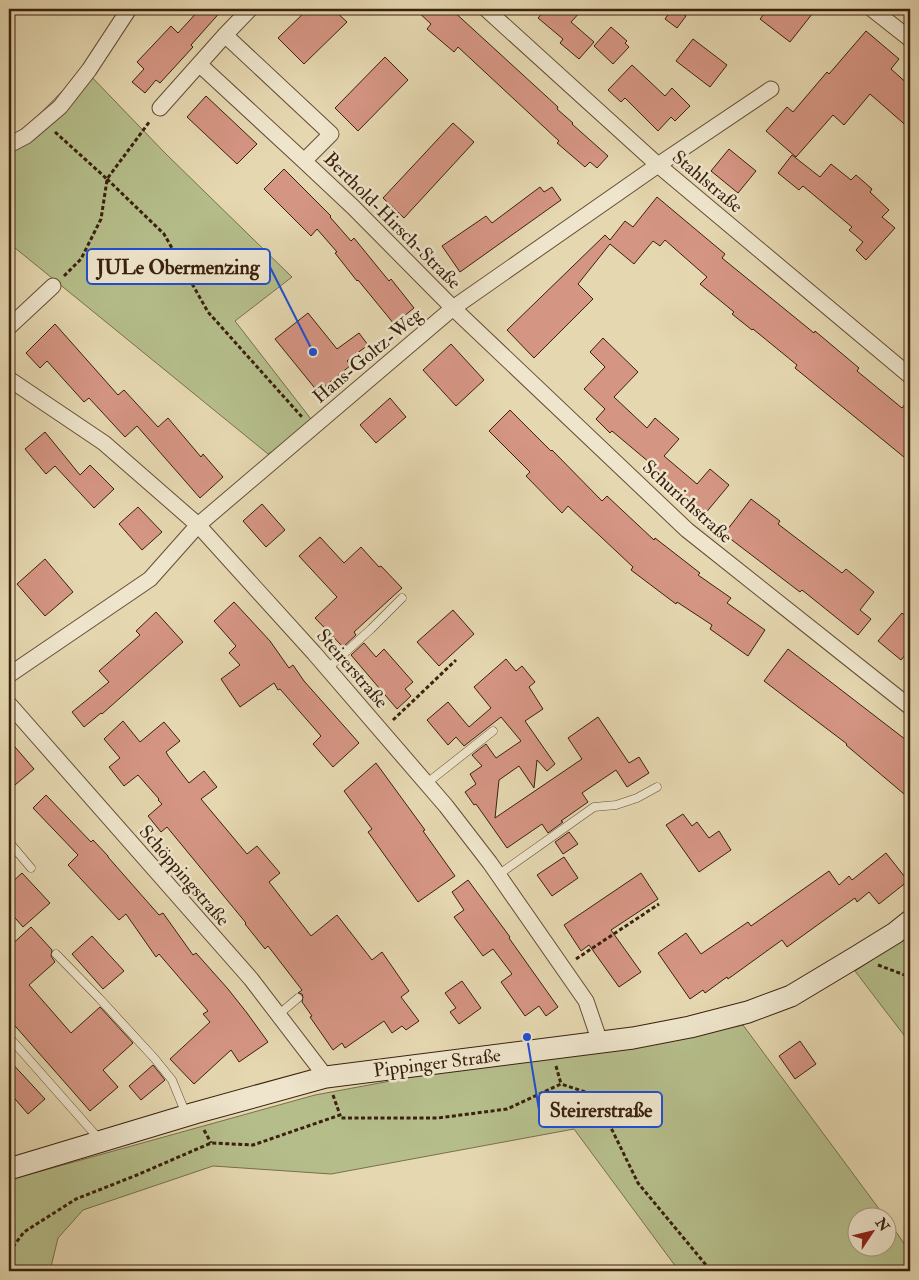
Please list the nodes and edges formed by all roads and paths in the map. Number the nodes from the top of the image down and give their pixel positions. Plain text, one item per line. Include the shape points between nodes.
1 (130, 9) edge
2 (250, 9) edge
3 (486, 9) edge
4 (872, 9) edge
5 (225, 35) junction
6 (910, 40) edge
7 (199, 64) junction
8 (771, 89) dead end
9 (160, 108) joint
10 (43, 121) junction
11 (9, 145) edge
12 (304, 161) junction
13 (658, 165) junction
14 (107, 179) junction
15 (53, 286) joint
16 (453, 308) junction
17 (9, 328) edge
18 (910, 376) edge
19 (9, 379) edge
20 (312, 428) junction
21 (198, 525) junction
22 (402, 598) dead end
23 (456, 660) dead end
24 (327, 668) junction
25 (9, 675) edge
26 (9, 704) edge
27 (910, 707) edge
28 (381, 731) junction
29 (493, 731) dead end
30 (427, 783) junction
31 (657, 787) dead end
32 (9, 842) edge
33 (31, 868) dead end
34 (498, 875) junction
35 (659, 904) dead end
36 (910, 920) edge
37 (56, 954) dead end
38 (856, 957) junction
39 (563, 968) junction
40 (910, 977) edge
41 (298, 998) dead end
42 (278, 1014) junction
43 (9, 1037) edge
44 (600, 1042) junction
45 (326, 1077) junction
46 (187, 1116) junction
47 (101, 1141) junction
48 (9, 1169) edge
49 (9, 1252) edge
50 (711, 1271) edge

1 - 10 street via 60,108
2 - 5 street
3 - 13 street, Stahlstraße
4 - 6 street
5 - 7 street
5 - 12 street, Berthold-Hirsch-Straße via 331,134
7 - 9 street
7 - 12 street, Berthold-Hirsch-Straße
8 - 13 street, Hans-Goltz-Weg
9 - 14 path
10 - 11 street
10 - 14 path
12 - 16 street, Berthold-Hirsch-Straße
13 - 16 street, Hans-Goltz-Weg
13 - 18 street, Stahlstraße
14 - 15 path via 101,219 81,259
14 - 20 path via 164,234 208,312
15 - 17 street
16 - 20 street, Hans-Goltz-Weg
16 - 27 street, Schurichstraße via 687,530
19 - 21 street, Steirerstraße via 104,443
20 - 21 street, Hans-Goltz-Weg
21 - 24 street, Steirerstraße
21 - 25 street, Hans-Goltz-Weg via 150,579
22 - 24 lane
23 - 28 path
24 - 28 street, Steirerstraße
26 - 42 street, Schöppingstraße
28 - 30 street, Steirerstraße
29 - 30 lane
30 - 34 street, Steirerstraße
31 - 34 lane via 616,805 594,806
32 - 33 lane
34 - 39 street, Steirerstraße
35 - 39 path
36 - 38 main road, Pippinger Straße
37 - 46 lane via 155,1058 172,1080
38 - 40 path
38 - 44 main road, Pippinger Straße via 791,996 748,1012 690,1028
39 - 44 street, Steirerstraße via 586,1001
41 - 42 lane
42 - 45 street, Schöppingstraße
43 - 47 lane
44 - 45 main road, Pippinger Straße
45 - 46 main road, Pippinger Straße
46 - 47 main road, Pippinger Straße
47 - 48 main road, Pippinger Straße
49 - 50 path via 24,1232 76,1199 211,1143 253,1145 340,1115 341,1118 438,1118 507,1109 561,1084 595,1095 638,1183

